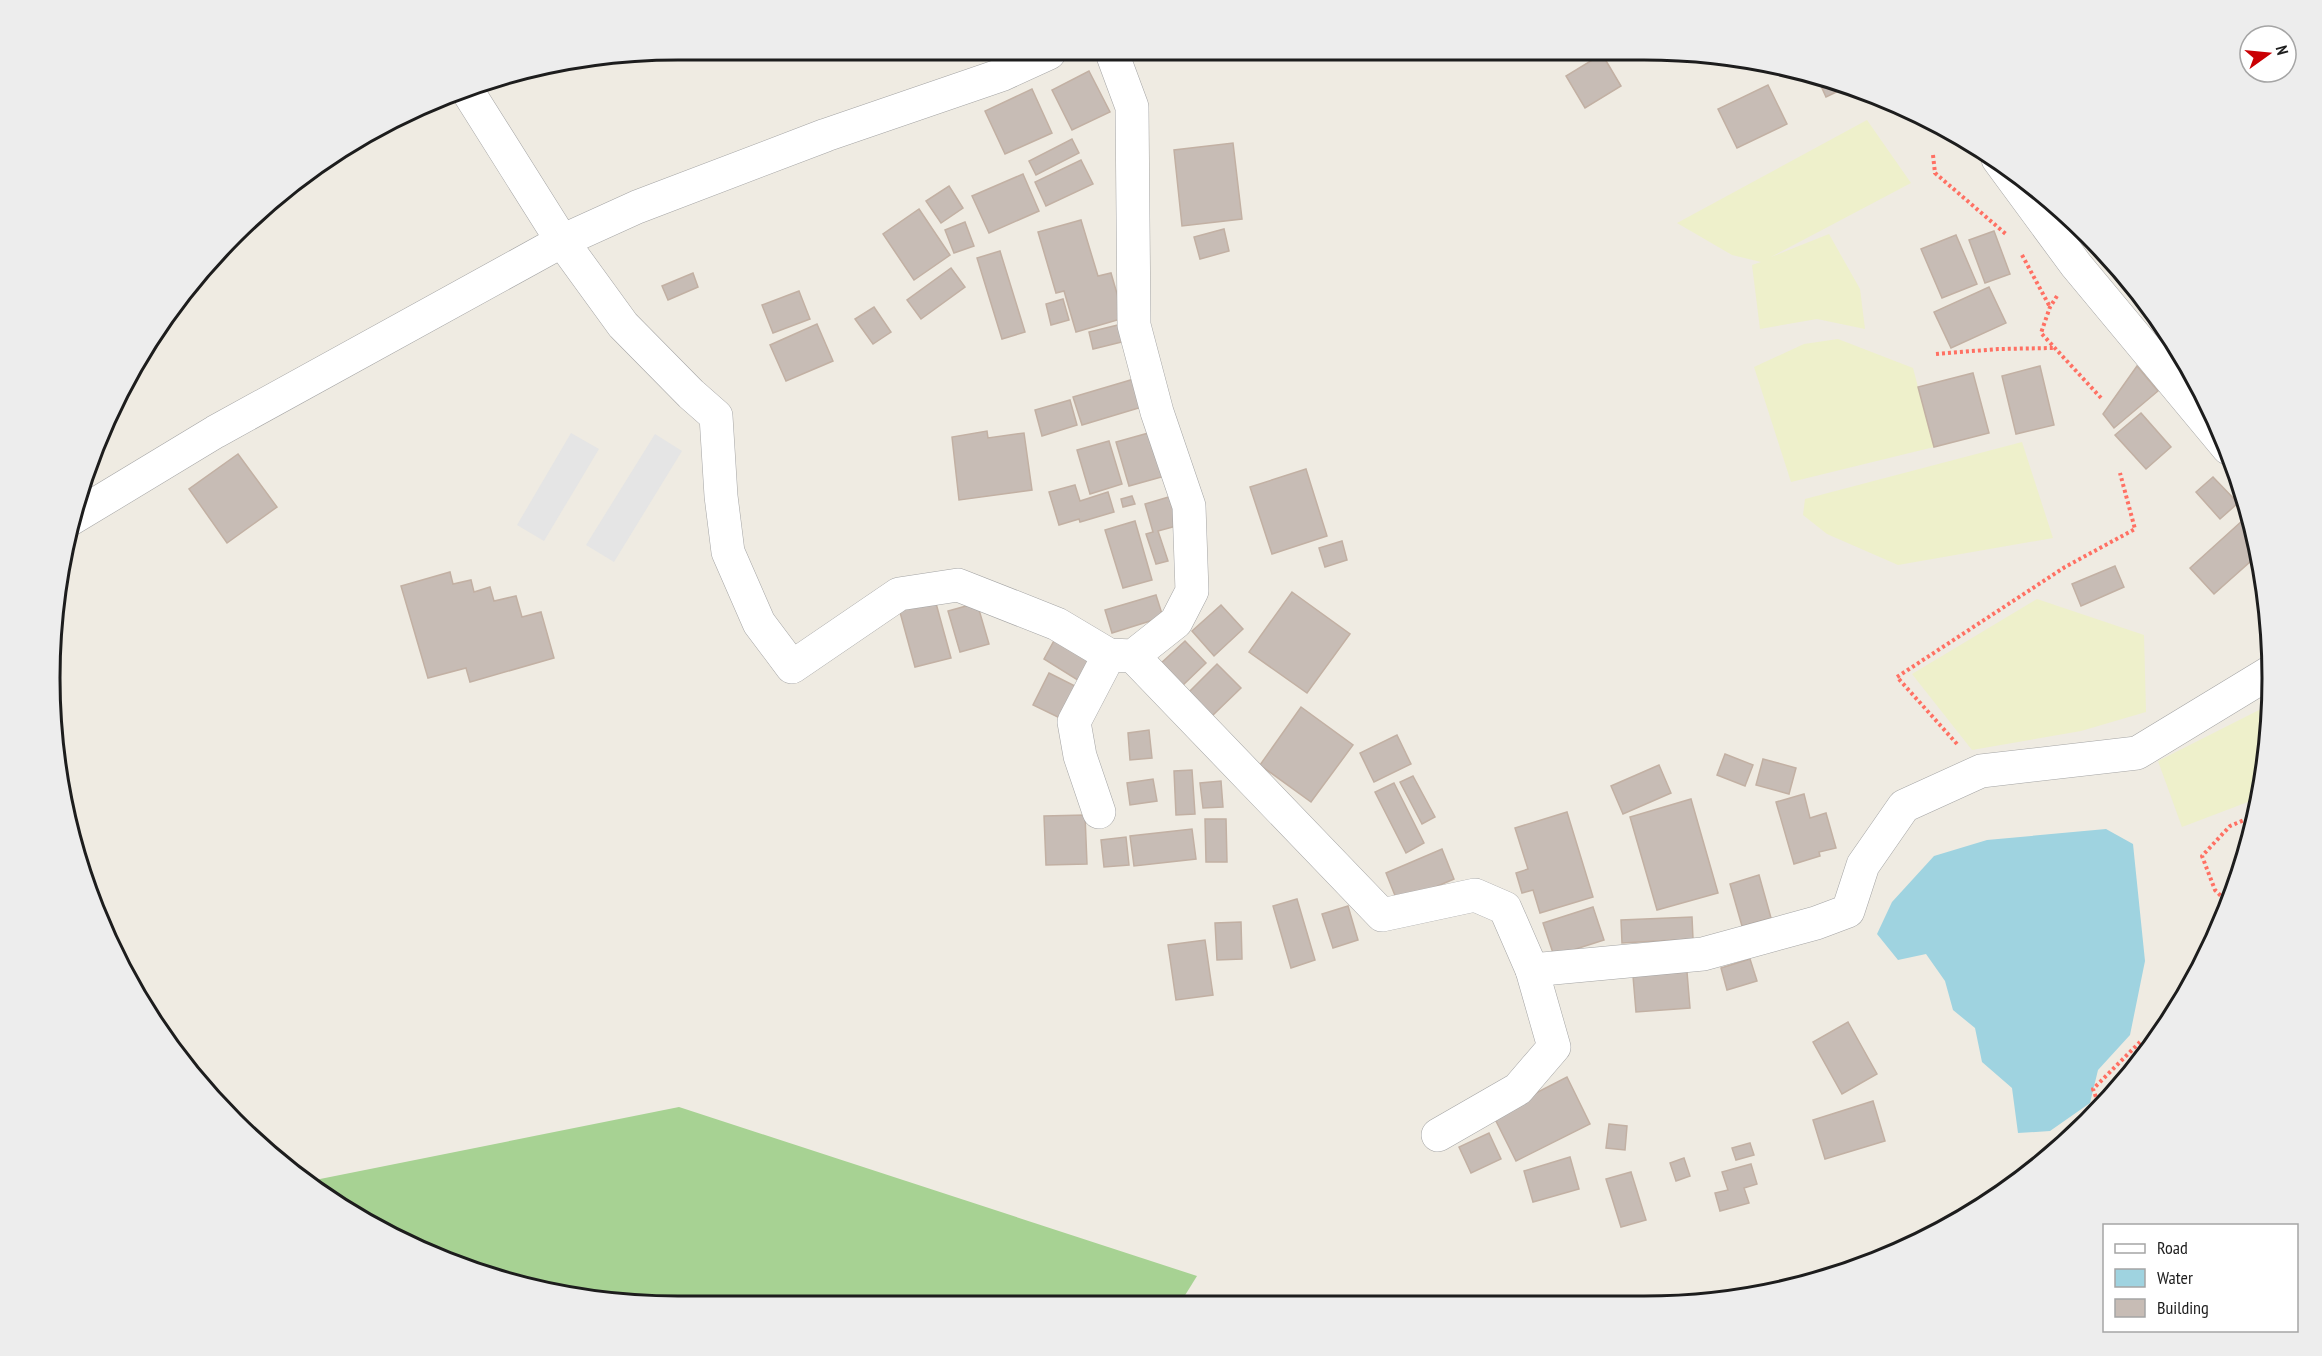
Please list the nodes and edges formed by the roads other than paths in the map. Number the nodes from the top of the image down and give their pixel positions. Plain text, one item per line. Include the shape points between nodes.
1 (1034, 60) edge
2 (1115, 60) edge
3 (471, 96) edge
4 (2019, 187) edge
5 (562, 241) junction
6 (2205, 420) edge
7 (83, 511) edge
8 (1121, 656) junction
9 (2262, 677) edge
10 (1099, 812) dead end
11 (1532, 970) junction
12 (1438, 1135) dead end

1 - 5 street via 637,207
2 - 8 street via 1132,107 1134,325 1157,412 1189,506 1192,591 1176,622
3 - 5 street
4 - 6 street via 2076,265
5 - 7 street via 215,432
5 - 8 street via 623,325 716,416 728,552 759,623 792,667 899,594 958,585 1057,624
8 - 10 street via 1074,722 1080,756
8 - 11 street via 1382,915 1474,895 1505,908
9 - 11 street via 2137,753 1981,771 1904,806 1863,865 1848,911 1703,954
11 - 12 street via 1554,1047 1518,1089

